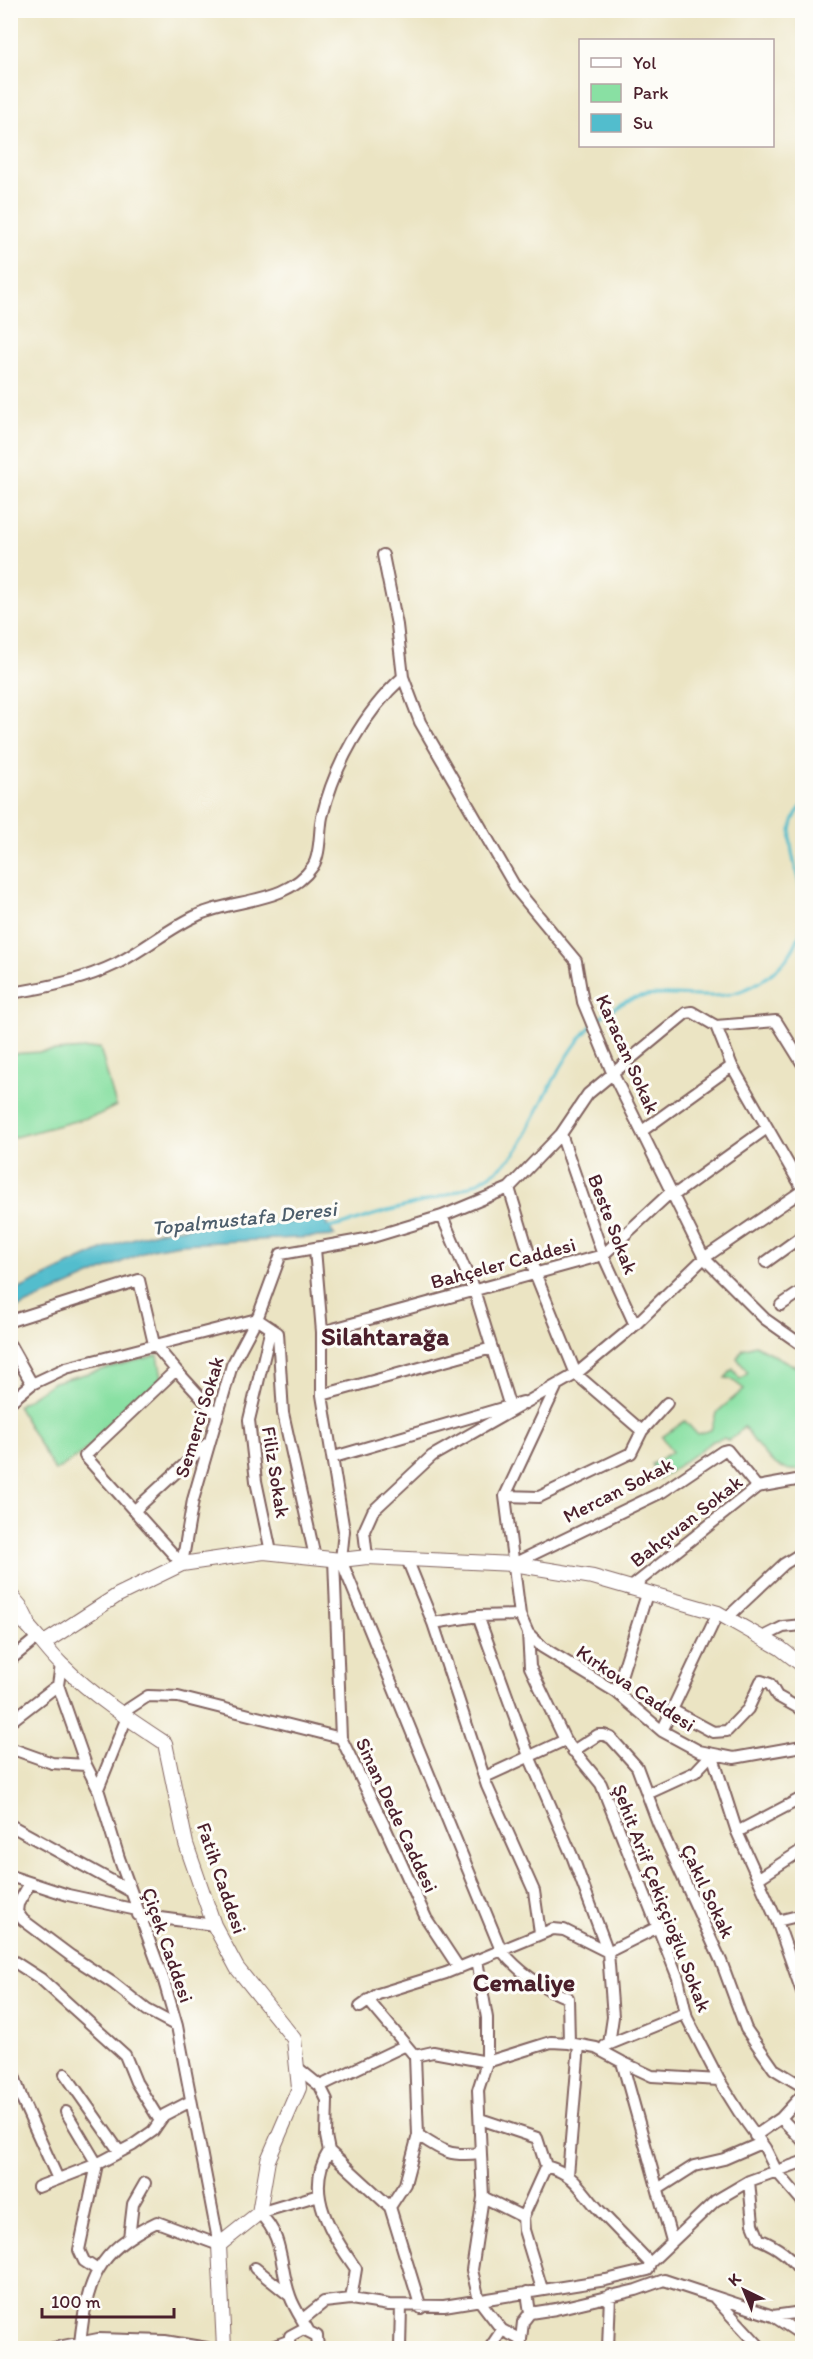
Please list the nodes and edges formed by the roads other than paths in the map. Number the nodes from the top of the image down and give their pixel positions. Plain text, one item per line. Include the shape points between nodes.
1 (383, 555) dead end
2 (403, 676) junction
3 (10, 993) edge
4 (716, 1026) junction
5 (798, 1045) edge
6 (802, 1063) edge
7 (732, 1066) junction
8 (612, 1072) junction
9 (767, 1128) junction
10 (642, 1131) junction
11 (561, 1134) junction
12 (508, 1188) junction
13 (802, 1190) edge
14 (673, 1193) junction
15 (442, 1216) junction
16 (802, 1236) edge
17 (315, 1249) junction
18 (603, 1256) junction
19 (704, 1258) junction
20 (766, 1262) dead end
21 (535, 1273) junction
22 (474, 1290) junction
23 (802, 1291) edge
24 (781, 1305) dead end
25 (257, 1319) junction
26 (10, 1321) edge
27 (635, 1325) junction
28 (272, 1328) junction
29 (322, 1332) junction
30 (154, 1344) junction
31 (10, 1345) edge
32 (802, 1345) edge
33 (492, 1348) junction
34 (176, 1370) junction
35 (576, 1374) junction
36 (32, 1384) junction
37 (557, 1385) junction
38 (322, 1395) junction
39 (531, 1401) junction
40 (10, 1402) edge
41 (667, 1403) dead end
42 (509, 1404) junction
43 (217, 1415) junction
44 (642, 1431) junction
45 (209, 1443) junction
46 (334, 1457) junction
47 (802, 1479) edge
48 (757, 1487) junction
49 (505, 1496) junction
50 (135, 1510) junction
51 (271, 1552) junction
52 (802, 1553) edge
53 (315, 1557) junction
54 (367, 1557) junction
55 (407, 1559) junction
56 (337, 1560) junction
57 (182, 1564) junction
58 (513, 1564) junction
59 (629, 1589) junction
60 (10, 1594) edge
61 (647, 1594) junction
62 (10, 1611) edge
63 (520, 1615) junction
64 (723, 1615) junction
65 (478, 1616) junction
66 (433, 1623) junction
67 (802, 1625) edge
68 (528, 1633) junction
69 (38, 1636) junction
70 (763, 1637) junction
71 (10, 1660) edge
72 (61, 1665) junction
73 (802, 1665) edge
74 (58, 1685) junction
75 (616, 1692) junction
76 (672, 1710) junction
77 (802, 1710) edge
78 (124, 1715) junction
79 (10, 1722) edge
80 (662, 1731) junction
81 (340, 1738) junction
82 (565, 1740) junction
83 (802, 1746) edge
84 (10, 1748) edge
85 (573, 1751) junction
86 (712, 1754) junction
87 (529, 1756) junction
88 (86, 1765) junction
89 (485, 1777) junction
90 (98, 1789) junction
91 (647, 1794) junction
92 (802, 1798) edge
93 (10, 1825) edge
94 (736, 1832) junction
95 (802, 1850) edge
96 (10, 1876) edge
97 (759, 1878) junction
98 (30, 1883) junction
99 (130, 1891) junction
100 (138, 1913) junction
101 (802, 1915) edge
102 (777, 1921) junction
103 (214, 1924) junction
104 (658, 1927) junction
105 (540, 1933) junction
106 (501, 1950) junction
107 (608, 1952) junction
108 (10, 1959) edge
109 (477, 1960) junction
110 (798, 1967) edge
111 (459, 1968) junction
112 (802, 1992) edge
113 (686, 2013) junction
114 (177, 2026) junction
115 (574, 2044) junction
116 (609, 2044) junction
117 (406, 2045) junction
118 (596, 2048) junction
119 (416, 2056) junction
120 (487, 2062) junction
121 (622, 2062) junction
122 (10, 2064) edge
123 (299, 2069) junction
124 (65, 2074) dead end
125 (719, 2080) junction
126 (320, 2086) junction
127 (802, 2086) edge
128 (802, 2095) edge
129 (191, 2101) junction
130 (66, 2112) dead end
131 (781, 2118) junction
132 (480, 2120) junction
133 (160, 2121) junction
134 (418, 2135) junction
135 (758, 2140) junction
136 (802, 2140) edge
137 (119, 2151) junction
138 (329, 2151) junction
139 (480, 2153) junction
140 (802, 2162) edge
141 (97, 2164) junction
142 (546, 2166) junction
143 (777, 2172) junction
144 (568, 2175) junction
145 (58, 2179) junction
146 (749, 2181) junction
147 (145, 2183) dead end
148 (38, 2187) dead end
149 (658, 2189) junction
150 (320, 2195) junction
151 (483, 2197) junction
152 (802, 2201) edge
153 (390, 2207) junction
154 (259, 2213) junction
155 (523, 2217) junction
156 (129, 2238) junction
157 (672, 2241) junction
158 (219, 2245) junction
159 (649, 2266) junction
160 (255, 2268) dead end
161 (96, 2269) junction
162 (802, 2273) edge
163 (664, 2280) junction
164 (542, 2289) junction
165 (527, 2292) junction
166 (610, 2295) junction
167 (290, 2296) junction
168 (713, 2296) junction
169 (351, 2299) junction
170 (479, 2300) junction
171 (401, 2306) junction
172 (421, 2308) junction
173 (802, 2312) edge
174 (530, 2313) junction
175 (773, 2316) junction
176 (305, 2325) junction
177 (502, 2330) junction
178 (802, 2335) edge
179 (520, 2344) edge
180 (73, 2345) edge
181 (288, 2345) edge
182 (53, 2349) edge
183 (207, 2349) edge
184 (224, 2349) edge
185 (269, 2349) edge
186 (318, 2349) edge
187 (400, 2349) edge
188 (490, 2349) edge
189 (608, 2349) edge
190 (762, 2349) edge

1 - 2 street, Karacan Sokak
2 - 3 street via 385,693 347,751 322,817 314,864 299,880 279,892 199,914 115,964 51,987
2 - 8 street, Karacan Sokak via 420,722 517,890 576,961 588,1016
4 - 5 street via 776,1021
4 - 7 street
4 - 8 street via 697,1013 686,1013
5 - 6 street
7 - 9 street
7 - 10 street
8 - 10 street, Karacan Sokak
8 - 11 street via 588,1094
9 - 13 street
9 - 14 street, Bahçeler Caddesi
10 - 14 street, Karacan Sokak
11 - 12 street
11 - 18 street, Beste Sokak
12 - 15 street
12 - 21 street
13 - 19 street
14 - 18 street, Bahçeler Caddesi
14 - 19 street, Karacan Sokak
15 - 17 street via 366,1239
15 - 22 street
16 - 20 street
17 - 25 street, Semerci Sokak via 281,1254
17 - 29 street, Sinan Dede Caddesi
18 - 21 street, Bahçeler Caddesi
18 - 27 street, Beste Sokak
19 - 27 street
19 - 32 street, Karacan Sokak via 765,1319
21 - 22 street, Bahçeler Caddesi
21 - 35 street
22 - 29 street, Bahçeler Caddesi
22 - 33 street
23 - 24 street
25 - 28 street
25 - 30 street
25 - 43 street, Semerci Sokak via 232,1365
26 - 30 street via 140,1280
27 - 35 street
28 - 51 street, Filiz Sokak via 249,1420 256,1481
28 - 53 street via 278,1333 283,1413
29 - 38 street, Sinan Dede Caddesi
30 - 34 street
30 - 36 street via 66,1368
31 - 36 street
33 - 38 street
33 - 42 street
34 - 43 street
34 - 50 street via 85,1456
35 - 37 street
35 - 44 street
36 - 40 street
37 - 39 street
37 - 49 street
38 - 46 street, Sinan Dede Caddesi
39 - 42 street
39 - 54 street via 432,1456 399,1485 373,1512 364,1532
41 - 44 street
42 - 46 street
43 - 45 street, Semerci Sokak
44 - 49 street via 631,1453 584,1477 539,1497
45 - 50 street
45 - 57 street, Semerci Sokak via 193,1500
46 - 56 street, Sinan Dede Caddesi via 344,1532
47 - 48 street, Bahçıvan Sokak
48 - 58 street, Mercan Sokak via 727,1450 723,1451 662,1492
48 - 59 street, Bahçıvan Sokak
49 - 58 street, Kırkova Caddesi
50 - 57 street
51 - 53 main road
51 - 57 main road
52 - 64 street via 784,1563
53 - 56 main road
54 - 55 main road
54 - 56 main road
55 - 58 main road
55 - 66 street
56 - 81 street, Sinan Dede Caddesi
56 - 106 street
57 - 69 main road
58 - 59 main road via 593,1577
58 - 63 street, Kırkova Caddesi
59 - 61 main road
60 - 69 main road, Fatih Caddesi
61 - 64 main road
61 - 75 street
62 - 69 main road, Fatih Caddesi
63 - 65 street
63 - 68 street, Kırkova Caddesi
64 - 70 main road
64 - 76 street
65 - 66 street
65 - 87 street
66 - 89 street
67 - 70 street
68 - 75 street, Kırkova Caddesi via 542,1647
68 - 82 street, Şehit Arif Çekiççioğlu Sokak via 530,1667
69 - 71 street
69 - 72 main road, Fatih Caddesi
70 - 73 main road
72 - 74 street, Çiçek Caddesi
72 - 78 main road, Fatih Caddesi
74 - 79 street
74 - 88 street, Çiçek Caddesi
75 - 80 street, Kırkova Caddesi
76 - 77 street via 713,1732 727,1731 748,1709 761,1681 770,1684 777,1696
76 - 80 street
78 - 81 street via 148,1696 178,1697
78 - 90 street
78 - 103 main road, Fatih Caddesi via 165,1743 186,1844
80 - 86 street, Kırkova Caddesi
81 - 111 street, Sinan Dede Caddesi via 426,1918
82 - 85 street, Şehit Arif Çekiççioğlu Sokak
82 - 87 street
83 - 86 street, Kırkova Caddesi via 734,1758
84 - 88 street via 52,1763
85 - 91 street, Çakıl Sokak via 598,1735 611,1738 637,1767
85 - 104 street, Şehit Arif Çekiççioğlu Sokak via 601,1784
86 - 91 street via 695,1772
86 - 94 street
87 - 89 street
87 - 107 street
88 - 90 street, Çiçek Caddesi
89 - 105 street via 534,1892
90 - 99 street, Çiçek Caddesi
91 - 127 street, Çakıl Sokak via 721,1961 746,2029 774,2069
92 - 94 street
93 - 99 street
94 - 97 street
95 - 97 street
96 - 98 street
97 - 102 street
98 - 100 street
98 - 114 street via 18,1904 17,1912 23,1920 147,2010
99 - 100 street, Çiçek Caddesi
100 - 103 street
100 - 114 street, Çiçek Caddesi
101 - 102 street
102 - 110 street
103 - 123 main road, Fatih Caddesi via 237,1968 294,2040
104 - 107 street
104 - 113 street, Şehit Arif Çekiççioğlu Sokak via 678,1978
105 - 106 street
105 - 107 street via 564,1930
106 - 109 street
106 - 115 street via 527,1975 568,1998
107 - 116 street via 613,2017
108 - 133 street via 41,1979 125,2055
109 - 111 street
109 - 120 street via 487,2018
110 - 112 street
111 - 117 street via 378,1994 364,2004
113 - 116 street
113 - 125 street, Şehit Arif Çekiççioğlu Sokak
114 - 129 street, Çiçek Caddesi
115 - 118 street
115 - 120 street via 551,2042
115 - 144 street
116 - 118 street
117 - 119 street
117 - 126 street
118 - 121 street
119 - 120 street via 432,2052
119 - 134 street
120 - 132 street via 478,2090
121 - 125 street via 652,2076
121 - 149 street
122 - 145 street
123 - 126 street
123 - 154 main road, Fatih Caddesi via 299,2088 268,2160
124 - 137 street
125 - 135 street, Şehit Arif Çekiççioğlu Sokak
126 - 138 street via 327,2100
128 - 131 street
129 - 133 street
129 - 158 street, Çiçek Caddesi
130 - 141 street
131 - 135 street
131 - 136 street
132 - 139 street
132 - 142 street via 537,2138
133 - 137 street via 153,2131
134 - 139 street via 458,2156
134 - 153 street via 405,2184
135 - 143 street, Şehit Arif Çekiççioğlu Sokak
135 - 149 street via 724,2158 694,2166
137 - 141 street
138 - 150 street via 320,2165
138 - 153 street
139 - 151 street
140 - 143 street
141 - 145 street
141 - 161 street via 79,2250
142 - 144 street
142 - 155 street
143 - 146 street
143 - 152 street, Şehit Arif Çekiççioğlu Sokak
144 - 159 street
145 - 148 street
146 - 157 street via 715,2201
146 - 162 street via 753,2224 759,2239 791,2258
147 - 156 street via 133,2204
149 - 157 street
150 - 154 street
150 - 169 street via 329,2226 356,2269
151 - 155 street
151 - 170 street via 472,2270
153 - 172 street
154 - 158 main road
154 - 167 street via 271,2224
155 - 164 street
156 - 158 street via 157,2222
156 - 161 street
157 - 159 street
158 - 184 main road
159 - 163 street
159 - 164 street
160 - 167 street
161 - 180 street
163 - 166 street
163 - 168 street
164 - 165 street
165 - 170 street
165 - 174 street
166 - 174 street
166 - 189 street
167 - 176 street
168 - 175 street
168 - 190 street
169 - 171 street
169 - 176 street via 324,2302
170 - 172 street
170 - 177 street
171 - 172 street
171 - 187 street
173 - 175 street
174 - 179 street via 523,2322
175 - 178 street
176 - 181 street via 293,2332
176 - 186 street via 317,2336
177 - 179 street
177 - 188 street
180 - 182 street
180 - 183 street via 98,2339 128,2339
181 - 185 street

